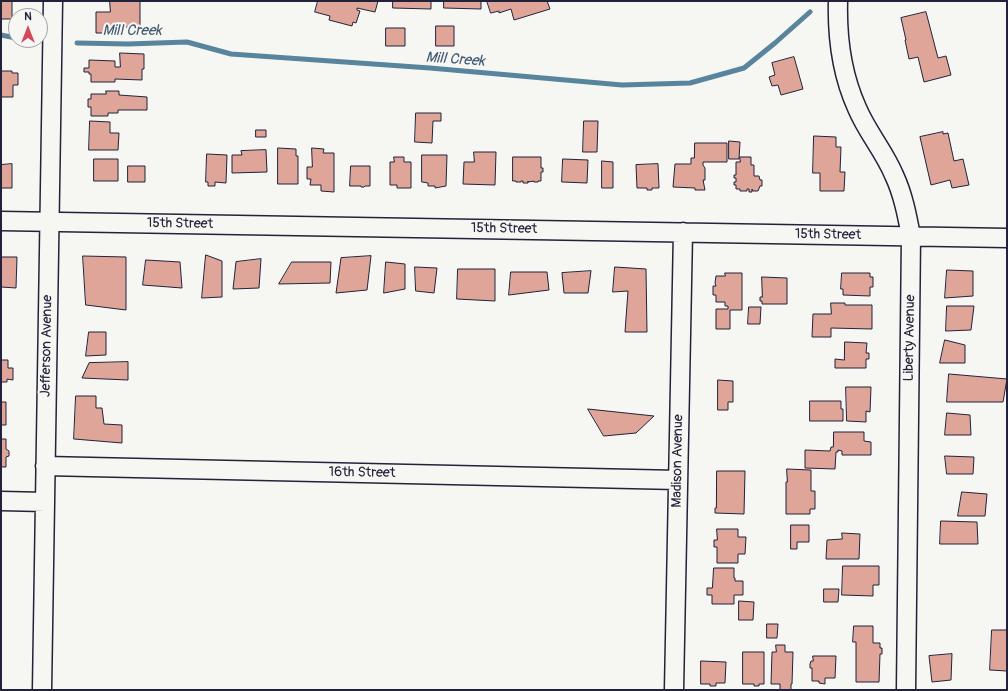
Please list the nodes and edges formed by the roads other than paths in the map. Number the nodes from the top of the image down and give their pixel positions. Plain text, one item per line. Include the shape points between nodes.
1 (53, 1) edge
2 (838, 1) edge
3 (1, 221) edge
4 (49, 222) junction
5 (683, 232) junction
6 (911, 236) junction
7 (1007, 238) edge
8 (45, 466) junction
9 (678, 480) junction
10 (1, 501) edge
11 (45, 502) junction
12 (42, 690) edge
13 (674, 690) edge
14 (906, 690) edge

1 - 4 street, Jefferson Avenue
2 - 6 street, Liberty Avenue via 840,43 850,91 864,123 894,174
3 - 4 street, 15th Street
4 - 5 street, 15th Street
4 - 8 street, Jefferson Avenue
5 - 6 street, 15th Street
5 - 9 street, Madison Avenue
6 - 7 street, 15th Street
6 - 14 street, Liberty Avenue
8 - 9 street, 16th Street
8 - 11 street, Jefferson Avenue
9 - 13 street, Madison Avenue
10 - 11 street
11 - 12 street, Jefferson Avenue

